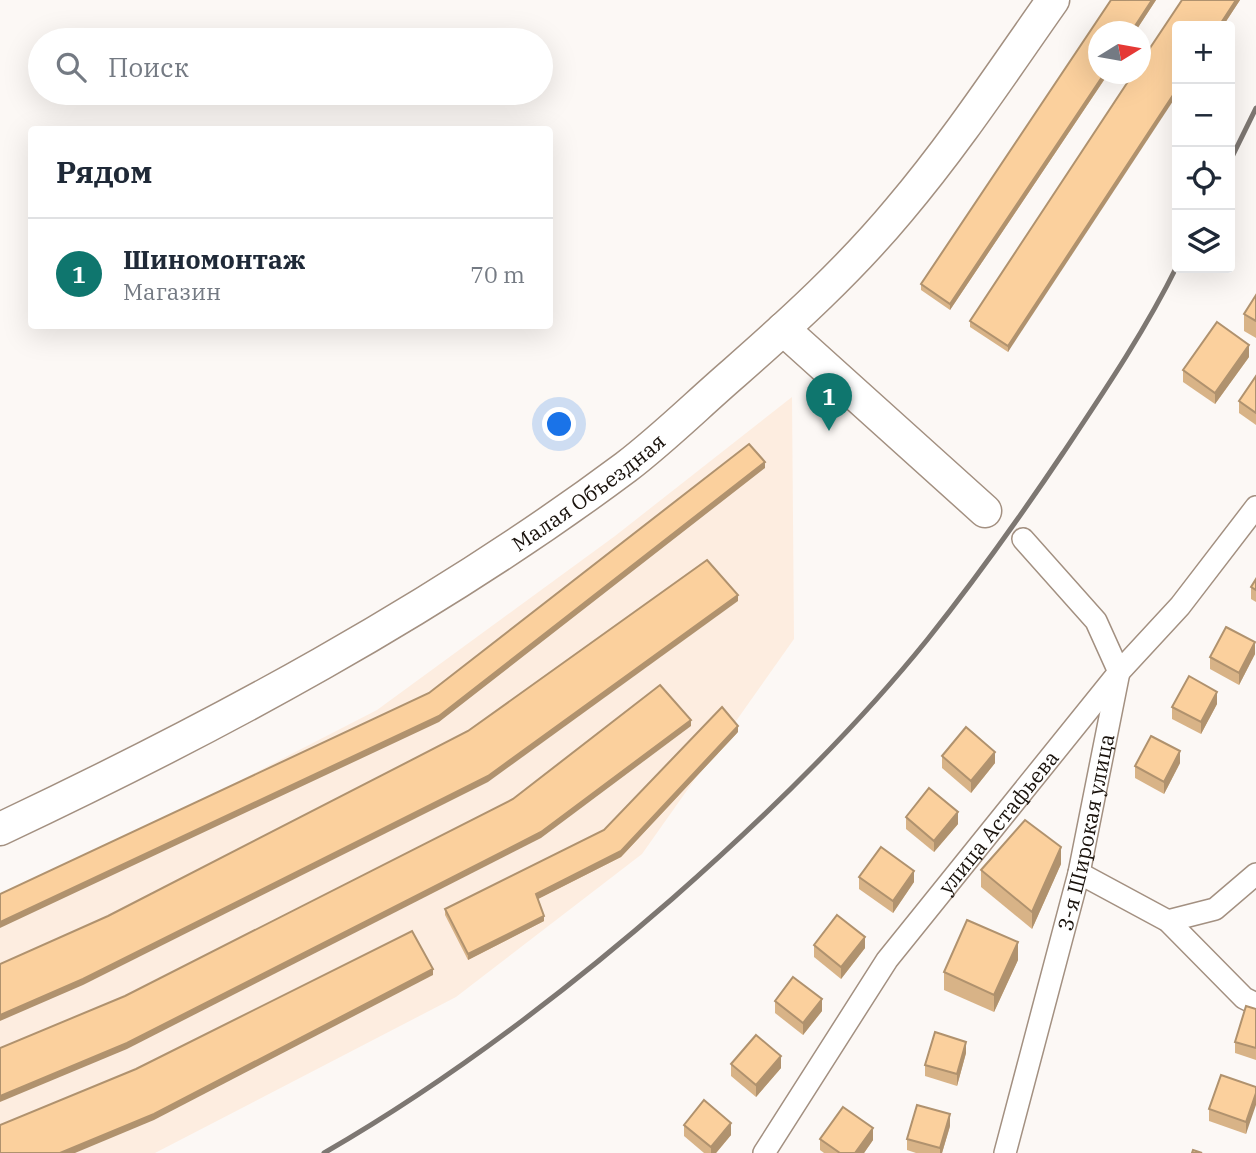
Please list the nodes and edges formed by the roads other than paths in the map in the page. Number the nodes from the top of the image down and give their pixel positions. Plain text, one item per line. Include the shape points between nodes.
1 (1052, 0) edge
2 (783, 329) junction
3 (1256, 507) edge
4 (985, 511) dead end
5 (1023, 540) dead end
6 (1119, 672) junction
7 (0, 829) edge
8 (1079, 873) junction
9 (1256, 874) edge
10 (1168, 922) junction
11 (1256, 1004) edge
12 (764, 1153) edge
13 (1005, 1153) edge

1 - 2 main road, Малая Объездная via 899,210
2 - 4 main road
2 - 7 main road, Малая Объездная via 629,464 523,539 352,644 127,769
3 - 6 street, улица Астафьева via 1180,606
5 - 6 street via 1096,621
6 - 8 street, 3-я Широкая улица
6 - 12 street, улица Астафьева via 887,960
8 - 10 street
8 - 13 street, 3-я Широкая улица
9 - 10 street via 1215,909
10 - 11 street via 1244,998

